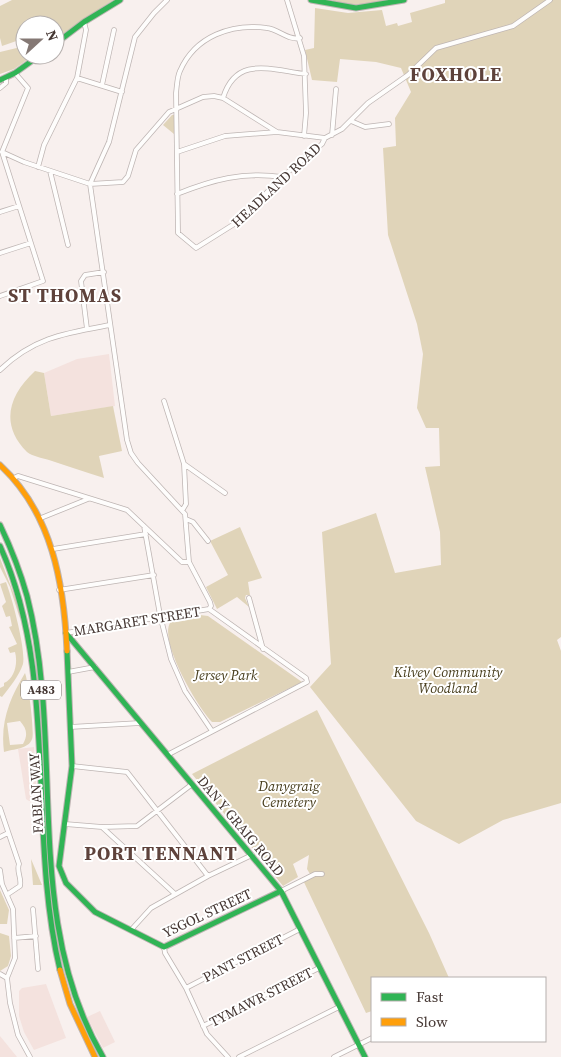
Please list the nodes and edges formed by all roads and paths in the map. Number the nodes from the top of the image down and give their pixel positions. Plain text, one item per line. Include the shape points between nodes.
1 (120, 0) edge
2 (167, 0) edge
3 (287, 0) edge
4 (311, 0) edge
5 (404, 0) edge
6 (550, 0) edge
7 (84, 22) junction
8 (114, 30) dead end
9 (65, 36) edge
10 (300, 38) junction
11 (26, 65) edge
12 (15, 73) junction
13 (306, 74) junction
14 (77, 78) junction
15 (3, 79) edge
16 (102, 85) junction
17 (0, 88) edge
18 (336, 89) dead end
19 (122, 92) junction
20 (223, 98) junction
21 (176, 108) junction
22 (351, 121) junction
23 (389, 124) dead end
24 (277, 132) junction
25 (304, 136) junction
26 (329, 137) junction
27 (2, 152) junction
28 (177, 152) junction
29 (38, 167) junction
30 (6, 168) junction
31 (0, 170) edge
32 (50, 171) junction
33 (282, 177) junction
34 (90, 184) junction
35 (177, 194) junction
36 (19, 206) junction
37 (0, 212) edge
38 (31, 243) junction
39 (68, 245) dead end
40 (0, 254) edge
41 (104, 272) junction
42 (0, 296) edge
43 (110, 325) junction
44 (87, 329) junction
45 (0, 370) edge
46 (164, 401) dead end
47 (184, 464) junction
48 (0, 465) edge
49 (14, 478) junction
50 (225, 492) dead end
51 (89, 498) junction
52 (183, 510) junction
53 (41, 518) junction
54 (186, 519) junction
55 (0, 525) edge
56 (144, 526) junction
57 (146, 534) junction
58 (208, 541) dead end
59 (0, 546) edge
60 (53, 549) junction
61 (189, 562) junction
62 (154, 575) junction
63 (59, 590) junction
64 (249, 598) dead end
65 (209, 609) junction
66 (163, 618) junction
67 (66, 633) junction
68 (263, 649) junction
69 (95, 667) junction
70 (68, 672) junction
71 (140, 723) junction
72 (70, 727) junction
73 (212, 732) junction
74 (169, 754) junction
75 (72, 766) junction
76 (191, 785) junction
77 (0, 808) edge
78 (157, 811) junction
79 (65, 824) junction
80 (102, 828) junction
81 (8, 833) junction
82 (0, 837) edge
83 (252, 855) junction
84 (0, 870) edge
85 (322, 874) dead end
86 (208, 876) junction
87 (280, 891) junction
88 (8, 894) junction
89 (175, 894) junction
90 (33, 909) dead end
91 (300, 929) junction
92 (131, 930) junction
93 (36, 936) junction
94 (14, 938) junction
95 (164, 947) junction
96 (319, 968) junction
97 (38, 969) dead end
98 (0, 974) edge
99 (7, 978) junction
100 (186, 988) junction
101 (339, 1007) junction
102 (203, 1026) junction
103 (371, 1038) edge
104 (358, 1044) junction
105 (30, 1057) edge
106 (95, 1057) edge
107 (103, 1057) edge
108 (228, 1057) edge
109 (239, 1057) edge
110 (334, 1057) edge
111 (365, 1057) edge

1 - 7 main road
2 - 19 street via 136,36
3 - 10 street
4 - 5 main road via 356,8
6 - 22 street, HEADLAND ROAD via 513,26 436,48 408,75 368,103
7 - 9 main road
7 - 14 street via 86,30
8 - 16 street
10 - 13 street
10 - 21 street via 295,39 270,28 244,26 207,39 193,50 180,72
11 - 12 main road
12 - 15 main road
12 - 27 street via 28,88
13 - 20 street via 254,68 243,70 227,84
13 - 25 street
14 - 16 street
14 - 29 street via 44,146
15 - 17 street via 6,82
16 - 19 street
18 - 26 street
19 - 34 street via 106,154
20 - 21 street via 204,97
20 - 24 street
21 - 28 street
21 - 34 street via 136,150 127,179
22 - 23 street via 365,127
22 - 26 street, HEADLAND ROAD
24 - 25 street
24 - 28 street via 226,136
25 - 26 street
26 - 33 street, HEADLAND ROAD
27 - 29 street
27 - 30 street
28 - 35 street
29 - 32 street
30 - 31 street
30 - 36 street
32 - 34 street
32 - 39 street
33 - 35 street via 235,176
33 - 35 street, HEADLAND ROAD via 239,220 196,248 177,230
34 - 41 street
36 - 37 street
36 - 38 street
38 - 40 street
38 - 42 street via 43,281
41 - 43 street
41 - 44 street via 85,275 81,281
43 - 44 street
43 - 52 street via 131,453
44 - 45 street via 48,338 18,354
46 - 47 street
47 - 50 street
47 - 52 street via 186,504
48 - 49 main road
49 - 51 street via 18,476
49 - 53 main road
51 - 53 street
51 - 56 street via 127,510
52 - 54 street
53 - 60 main road
54 - 58 street via 193,522
54 - 61 street
55 - 107 main road, FABIAN WAY / A483 via 25,584 36,633 57,932 75,999
56 - 57 street
56 - 61 street via 182,562
57 - 60 street
57 - 62 street
59 - 106 main road, FABIAN WAY / A483 via 20,595 32,656 52,943 70,1004
60 - 63 main road
61 - 65 street via 210,602
62 - 63 street
62 - 66 street
63 - 67 main road
64 - 68 street
65 - 66 street, MARGARET STREET
65 - 68 street
66 - 67 street, MARGARET STREET
66 - 73 street via 175,670
67 - 69 main road, DAN Y GRAIG ROAD
67 - 70 main road
68 - 73 street via 306,678 307,682
69 - 70 street
69 - 71 main road, DAN Y GRAIG ROAD
70 - 72 main road
71 - 72 street
71 - 74 main road, DAN Y GRAIG ROAD
72 - 75 main road
73 - 74 street
74 - 76 main road, DAN Y GRAIG ROAD
75 - 78 street via 127,772
75 - 79 main road
76 - 78 street
76 - 83 main road, DAN Y GRAIG ROAD
77 - 81 street
78 - 80 street via 137,826
78 - 86 street
79 - 80 street
79 - 92 main road, YSGOL STREET via 59,866 66,883 95,912
80 - 89 street
81 - 82 street
81 - 88 street via 19,864 21,882
83 - 86 street
83 - 87 main road, DAN Y GRAIG ROAD
84 - 88 street via 2,884
85 - 87 street, YSGOL STREET via 315,874
86 - 89 street
87 - 91 main road, DAN Y GRAIG ROAD
87 - 95 main road, YSGOL STREET
88 - 94 street via 13,909
89 - 92 street via 151,908
90 - 93 street
91 - 96 main road, DAN Y GRAIG ROAD
91 - 100 street, PANT STREET
92 - 95 main road, YSGOL STREET
93 - 94 street
93 - 97 street
94 - 99 street via 15,958
95 - 100 street
96 - 101 main road, DAN Y GRAIG ROAD
96 - 102 street, TYMAWR STREET
98 - 99 street
99 - 105 street via 14,1021
100 - 102 street
101 - 104 main road, DAN Y GRAIG ROAD
101 - 109 street
102 - 108 street via 210,1039
103 - 104 street
104 - 110 street
104 - 111 main road, DAN Y GRAIG ROAD

